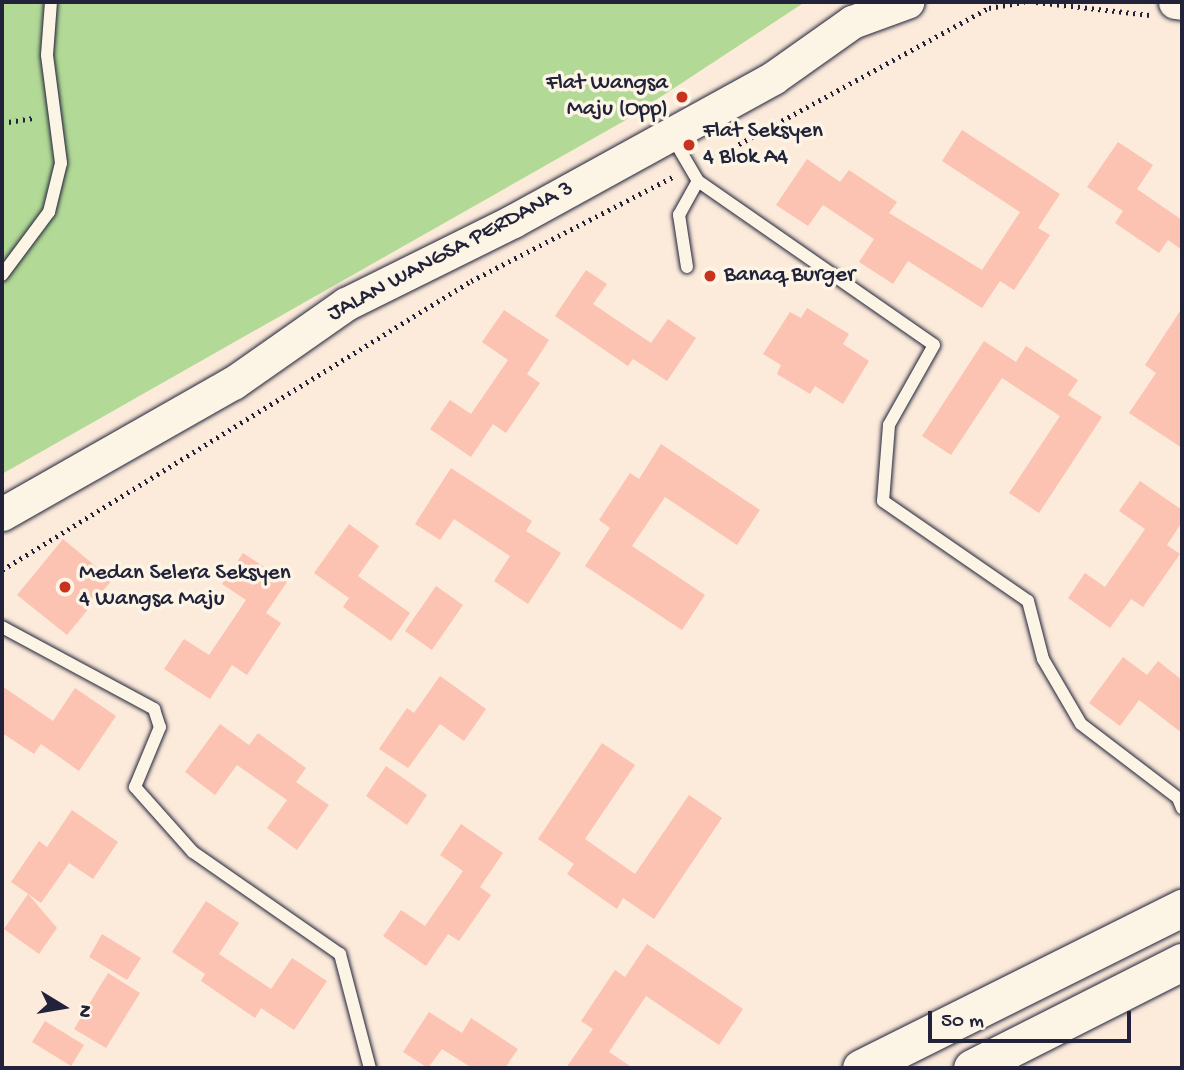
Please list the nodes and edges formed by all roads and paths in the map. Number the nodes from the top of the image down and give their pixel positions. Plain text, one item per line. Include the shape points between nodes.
1 (51, 2) edge
2 (907, 2) edge
3 (1024, 2) edge
4 (1036, 2) edge
5 (1172, 7) edge
6 (670, 135) junction
7 (689, 171) junction
8 (698, 181) junction
9 (687, 267) dead end
10 (2, 275) edge
11 (2, 514) edge
12 (2, 570) edge
13 (2, 627) edge
14 (1182, 808) edge
15 (1182, 908) edge
16 (1182, 962) edge
17 (370, 1068) edge
18 (861, 1068) edge
19 (972, 1068) edge

1 - 10 lane via 47,55 61,163 49,212
2 - 6 street, JALAN WANGSA PERDANA 3 via 852,22 773,78
3 - 7 path via 989,8
4 - 5 path
6 - 7 lane
6 - 11 street, JALAN WANGSA PERDANA 3 via 346,304 233,383
7 - 8 lane
7 - 12 path via 471,281
8 - 9 lane via 679,215
8 - 14 lane via 934,345 889,425 883,501 1028,601 1043,659 1081,724 1178,798
13 - 17 lane via 154,709 160,727 135,788 193,852 340,954
15 - 18 main road
16 - 19 main road

